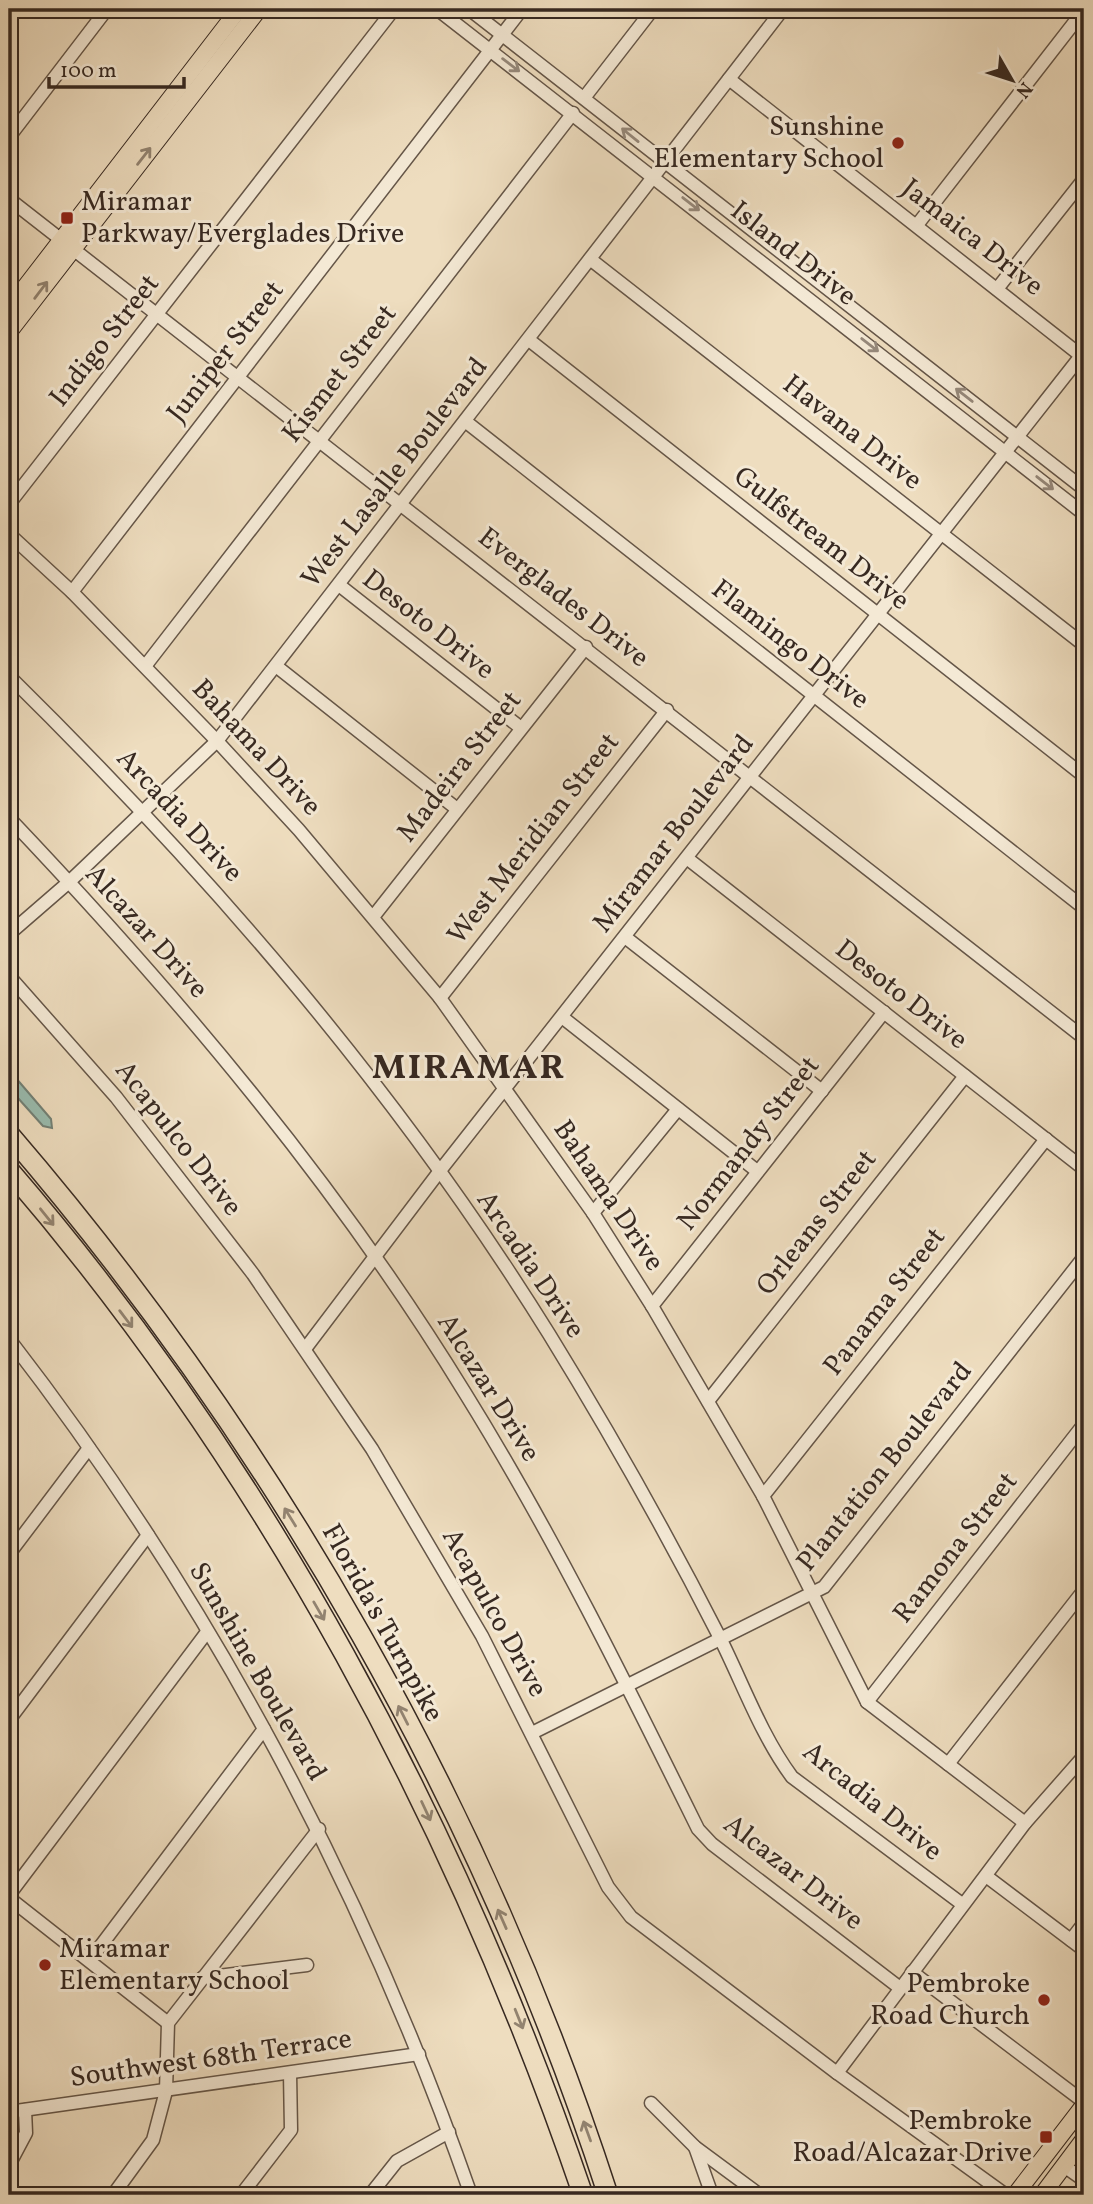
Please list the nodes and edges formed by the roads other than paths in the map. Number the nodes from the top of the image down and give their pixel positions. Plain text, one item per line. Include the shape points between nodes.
1 (107, 9) edge
2 (239, 9) edge
3 (259, 9) edge
4 (394, 9) edge
5 (438, 9) edge
6 (469, 9) edge
7 (522, 9) edge
8 (653, 9) edge
9 (783, 9) edge
10 (1084, 10) edge
11 (502, 34) junction
12 (491, 49) junction
13 (729, 79) junction
14 (584, 98) junction
15 (573, 113) junction
16 (9, 137) edge
17 (664, 162) junction
18 (654, 175) junction
19 (1084, 178) edge
20 (9, 200) edge
21 (917, 225) junction
22 (67, 244) junction
23 (590, 258) junction
24 (998, 289) junction
25 (9, 308) edge
26 (157, 315) junction
27 (9, 332) edge
28 (529, 340) junction
29 (1083, 355) edge
30 (238, 377) junction
31 (465, 421) junction
32 (1018, 437) junction
33 (320, 439) junction
34 (1006, 452) junction
35 (1084, 489) edge
36 (401, 503) junction
37 (9, 504) edge
38 (1084, 514) edge
39 (9, 534) edge
40 (942, 534) junction
41 (339, 585) junction
42 (72, 592) junction
43 (878, 615) junction
44 (1084, 645) edge
45 (586, 647) junction
46 (146, 665) junction
47 (276, 666) junction
48 (9, 676) edge
49 (814, 695) junction
50 (667, 710) junction
51 (521, 728) junction
52 (217, 741) junction
53 (750, 776) junction
54 (1084, 776) edge
55 (457, 809) junction
56 (144, 811) junction
57 (9, 817) edge
58 (688, 859) junction
59 (69, 882) junction
60 (1084, 908) edge
61 (373, 917) junction
62 (9, 934) edge
63 (625, 937) junction
64 (9, 976) edge
65 (440, 998) junction
66 (884, 1012) junction
67 (562, 1017) junction
68 (1084, 1038) edge
69 (965, 1076) junction
70 (505, 1089) junction
71 (822, 1091) junction
72 (678, 1109) junction
73 (9, 1134) edge
74 (1046, 1139) junction
75 (1084, 1169) edge
76 (9, 1170) edge
77 (757, 1171) junction
78 (439, 1172) junction
79 (593, 1213) junction
80 (1084, 1257) edge
81 (375, 1258) junction
82 (652, 1306) junction
83 (9, 1339) edge
84 (305, 1349) junction
85 (18, 1351) junction
86 (9, 1364) edge
87 (708, 1401) junction
88 (1084, 1424) edge
89 (89, 1448) junction
90 (763, 1496) junction
91 (148, 1535) junction
92 (9, 1554) edge
93 (1084, 1590) edge
94 (812, 1594) junction
95 (207, 1632) junction
96 (720, 1638) junction
97 (627, 1685) junction
98 (867, 1702) junction
99 (9, 1720) edge
100 (264, 1729) junction
101 (532, 1733) junction
102 (1084, 1756) edge
103 (948, 1764) junction
104 (1025, 1823) junction
105 (319, 1829) junction
106 (986, 1876) junction
107 (9, 1897) edge
108 (962, 1904) junction
109 (1084, 1923) edge
110 (1071, 1940) junction
111 (1084, 1950) edge
112 (90, 1960) junction
113 (307, 1965) dead end
114 (912, 1972) junction
115 (202, 1978) junction
116 (900, 1988) junction
117 (168, 2023) junction
118 (419, 2054) junction
119 (290, 2073) junction
120 (837, 2073) junction
121 (166, 2091) junction
122 (651, 2103) dead end
123 (1084, 2104) edge
124 (25, 2110) junction
125 (1084, 2111) edge
126 (9, 2112) edge
127 (449, 2133) junction
128 (1084, 2139) edge
129 (695, 2147) junction
130 (9, 2165) edge
131 (1064, 2166) junction
132 (1084, 2180) edge
133 (113, 2195) edge
134 (241, 2195) edge
135 (370, 2195) edge
136 (471, 2195) edge
137 (583, 2195) edge
138 (608, 2195) edge
139 (712, 2195) edge
140 (760, 2195) edge
141 (1006, 2195) edge
142 (1015, 2195) edge
143 (1028, 2195) edge
144 (1042, 2195) edge

1 - 16 street
2 - 22 main road
22 -> 3 main road
4 - 26 street, Indigo Street
5 - 12 street, Island Drive
6 - 11 street, Island Drive
7 - 11 street, Juniper Street
8 - 14 street
9 - 13 street, West Lasalle Boulevard
10 - 21 street
11 - 12 street, Juniper Street
11 - 14 street, Island Drive
12 -> 15 street, Island Drive
12 - 30 street, Juniper Street
13 - 17 street, West Lasalle Boulevard
13 - 21 street, Jamaica Drive
17 -> 14 street, Island Drive
15 - 18 street, Island Drive
15 - 33 street, Kismet Street
17 - 18 street, West Lasalle Boulevard
32 -> 17 street, Island Drive
18 - 23 street, West Lasalle Boulevard
18 -> 34 street, Island Drive
19 - 24 street
20 - 22 street, Everglades Drive
21 - 24 street, Jamaica Drive
22 - 25 main road
22 - 26 street, Everglades Drive
27 -> 22 main road
23 - 28 street, West Lasalle Boulevard
23 - 40 street, Havana Drive
24 - 29 street, Jamaica Drive
26 - 30 street, Everglades Drive
26 - 37 street, Indigo Street
28 - 31 street, West Lasalle Boulevard
28 - 43 street, Gulfstream Drive
29 - 32 street, Miramar Boulevard
30 - 33 street, Everglades Drive
30 - 42 street, Juniper Street
31 - 36 street, West Lasalle Boulevard
31 - 49 street, Flamingo Drive
32 - 34 street, Miramar Boulevard
32 - 35 street, Island Drive
33 - 36 street, Everglades Drive
33 - 46 street, Kismet Street
34 -> 38 street, Island Drive
34 - 40 street, Miramar Boulevard
36 - 41 street, West Lasalle Boulevard
36 - 45 street, Everglades Drive
39 - 42 street, Bahama Drive
40 - 43 street, Miramar Boulevard
40 - 44 street, Havana Drive
41 - 47 street, West Lasalle Boulevard
41 - 51 street, Desoto Drive
42 - 46 street, Bahama Drive
43 - 49 street, Miramar Boulevard
43 - 54 street, Gulfstream Drive
45 - 50 street, Everglades Drive
45 - 51 street, Madeira Street
46 - 52 street, Bahama Drive
47 - 52 street, West Lasalle Boulevard
47 - 55 street
48 - 56 street, Arcadia Drive
49 - 53 street, Miramar Boulevard
49 - 60 street, Flamingo Drive
50 - 53 street, Everglades Drive
50 - 65 street, West Meridian Street
51 - 55 street, Madeira Street
52 - 56 street, West Lasalle Boulevard
52 - 61 street, Bahama Drive
53 - 58 street, Miramar Boulevard
53 - 68 street, Everglades Drive
55 - 61 street, Madeira Street
56 - 59 street, West Lasalle Boulevard
56 - 78 street, Arcadia Drive via 283,967 379,1087
57 - 59 street, Alcazar Drive
58 - 63 street, Miramar Boulevard
58 - 66 street, Desoto Drive
59 - 62 street, West Lasalle Boulevard
59 - 81 street, Alcazar Drive via 200,1029
61 - 65 street, Bahama Drive
63 - 67 street, Miramar Boulevard
63 - 71 street
64 - 84 street, Acapulco Drive via 116,1097
65 - 70 street, Bahama Drive
66 - 69 street, Desoto Drive
66 - 71 street, Normandy Street
67 - 70 street, Miramar Boulevard
67 - 72 street
69 - 74 street, Desoto Drive
69 - 87 street, Orleans Street
70 - 78 street, Miramar Boulevard
70 - 79 street, Bahama Drive
71 - 77 street, Normandy Street
72 - 77 street
72 - 79 street
138 -> 73 highway, Florida's Turnpike via 569,2082 498,1910 442,1790 367,1648 285,1509 183,1356
74 - 75 street, Desoto Drive
74 - 90 street, Panama Street
76 -> 137 highway, Florida's Turnpike via 85,1264 200,1422 277,1540 357,1677 478,1924
77 - 82 street, Normandy Street
78 - 81 street, Miramar Boulevard
78 - 96 street, Arcadia Drive via 547,1331 628,1467
79 - 82 street, Bahama Drive
80 - 94 street, Plantation Boulevard via 824,1587
81 - 84 street, Miramar Boulevard
81 - 97 street, Alcazar Drive via 465,1392
82 - 87 street, Bahama Drive
83 - 85 street, Sunshine Boulevard
84 - 101 street, Acapulco Drive via 372,1448 482,1636
85 - 86 street
85 - 89 street, Sunshine Boulevard
87 - 90 street, Bahama Drive
88 - 98 street, Ramona Street
89 - 91 street, Sunshine Boulevard
89 - 92 street
90 - 94 street, Bahama Drive
91 - 95 street, Sunshine Boulevard
91 - 99 street
93 - 103 street
94 - 96 street, Plantation Boulevard
94 - 98 street, Bahama Drive
95 - 100 street, Sunshine Boulevard
95 - 107 street
96 - 97 street, Plantation Boulevard
96 - 108 street, Arcadia Drive via 777,1756 792,1777
97 - 101 street, Plantation Boulevard
97 - 116 street, Alcazar Drive via 698,1829
98 - 103 street, Bahama Drive
100 - 105 street, Sunshine Boulevard
100 - 112 street
101 - 120 street, Acapulco Drive via 608,1887 631,1917
102 - 104 street
103 - 104 street, Bahama Drive
104 - 106 street
105 - 115 street
105 - 118 street, Sunshine Boulevard
106 - 108 street
106 - 110 street
107 - 112 street
108 - 114 street
109 - 110 street
110 - 111 street
112 - 117 street
113 - 115 street
114 - 116 street
114 - 123 street
115 - 117 street
116 - 120 street
117 - 121 street
118 - 119 street, Southwest 68th Terrace
118 - 127 street, Sunshine Boulevard
119 - 121 street, Southwest 68th Terrace
119 - 134 street via 291,2130
120 - 141 street, Acapulco Drive
121 - 124 street, Southwest 68th Terrace
121 - 133 street via 153,2140
122 - 129 street
123 - 142 main road
124 - 126 street, Southwest 68th Terrace
124 - 130 street via 26,2133
125 - 143 main road via 1082,2123
127 - 135 street via 397,2161
127 - 136 street, Sunshine Boulevard
128 - 131 main road
129 - 139 street
129 - 140 street
131 - 132 street
131 - 144 main road

